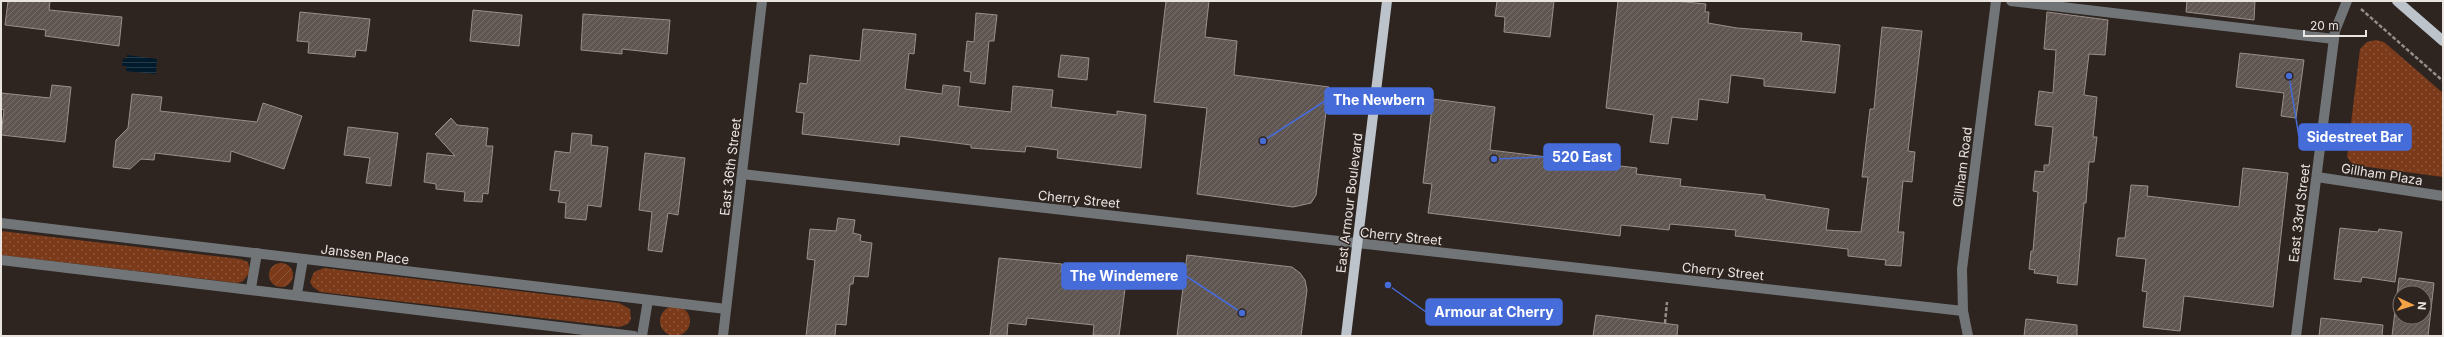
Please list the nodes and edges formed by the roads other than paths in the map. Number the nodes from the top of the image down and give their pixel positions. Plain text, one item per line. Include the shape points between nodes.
1 (762, 1) edge
2 (1387, 1) edge
3 (1996, 1) edge
4 (2011, 1) edge
5 (2397, 1) edge
6 (2352, 3) edge
7 (2334, 39) junction
8 (2443, 41) edge
9 (742, 174) junction
10 (2316, 177) junction
11 (2443, 196) edge
12 (1, 224) edge
13 (1357, 244) junction
14 (257, 253) junction
15 (1, 260) edge
16 (303, 260) junction
17 (251, 288) junction
18 (297, 294) junction
19 (648, 300) junction
20 (726, 309) junction
21 (1963, 311) junction
22 (634, 336) edge
23 (642, 336) edge
24 (723, 336) edge
25 (1346, 336) edge
26 (1968, 336) edge
27 (2296, 336) edge

1 - 9 street, East 36th Street
2 - 13 main road, East Armour Boulevard
3 - 21 street, Gillham Road via 1962,269
4 - 7 street
5 - 8 main road
6 - 7 street, East 33rd Street via 2335,30
7 - 10 street, East 33rd Street
9 - 13 street, Cherry Street
9 - 20 street, East 36th Street
10 - 11 street, Gillham Plaza
10 - 27 street, East 33rd Street
12 - 14 street, Janssen Place
13 - 21 street, Cherry Street
13 - 25 main road, East Armour Boulevard
14 - 16 street, Janssen Place
14 - 17 street
15 - 17 street
16 - 18 street
16 - 19 street, Janssen Place
17 - 18 street
18 - 22 street
19 - 20 street, Janssen Place
19 - 23 street
20 - 24 street, East 36th Street
21 - 26 street, Gillham Road

